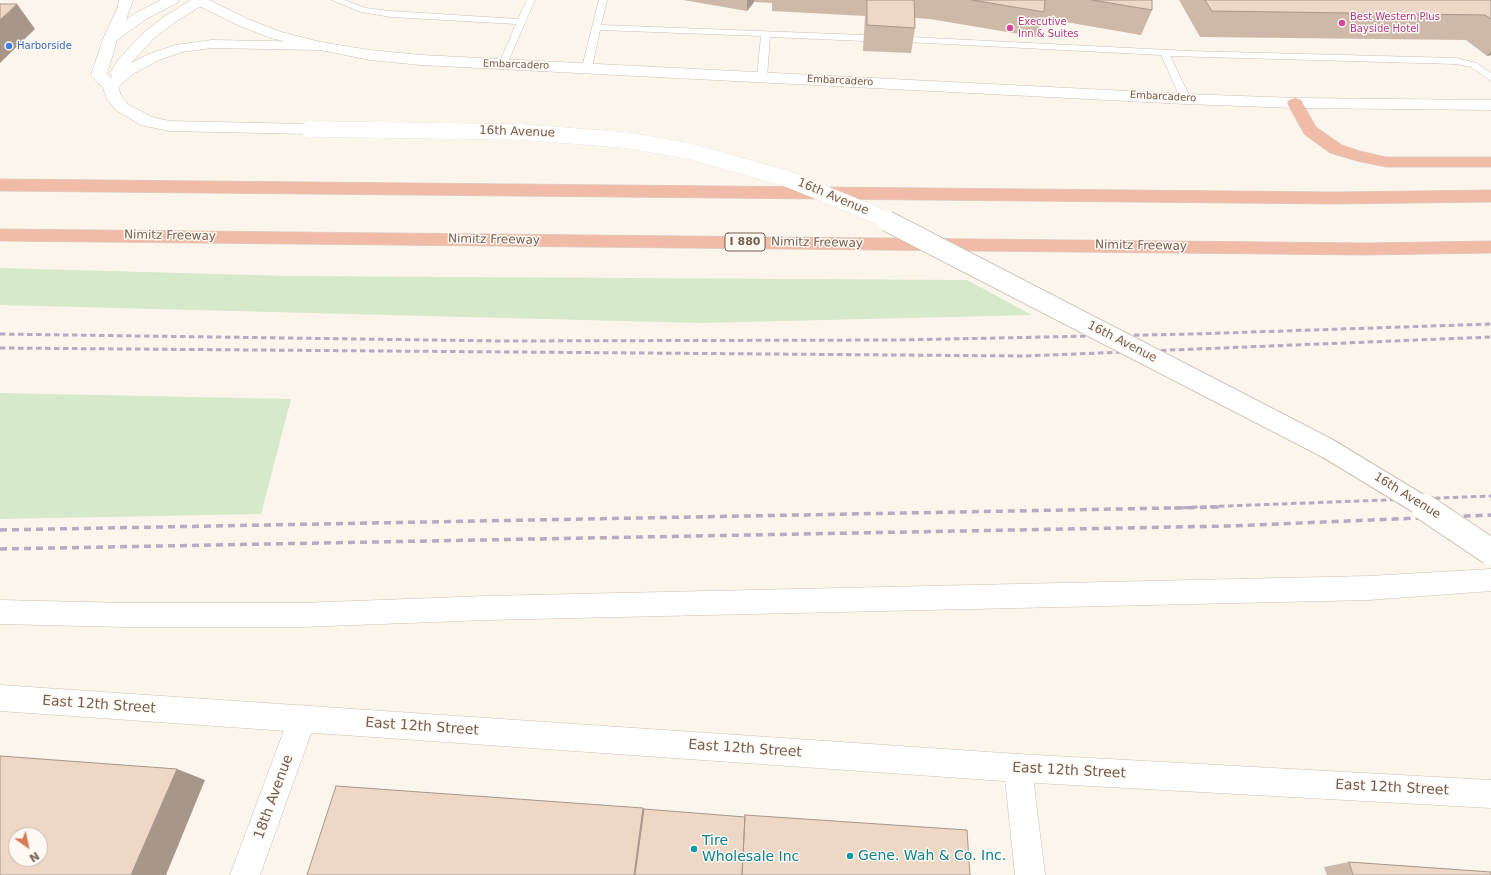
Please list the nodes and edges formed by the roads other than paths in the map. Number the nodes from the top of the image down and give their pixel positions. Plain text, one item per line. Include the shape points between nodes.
1 (126, 0) edge
2 (172, 0) edge
3 (200, 0) edge
4 (336, 0) edge
5 (531, 0) edge
6 (603, 0) edge
7 (522, 22) junction
8 (597, 26) junction
9 (766, 34) junction
10 (864, 38) dead end
11 (110, 39) junction
12 (910, 40) edge
13 (320, 46) junction
14 (1164, 53) junction
15 (503, 64) junction
16 (587, 68) junction
17 (762, 77) junction
18 (1491, 78) edge
19 (110, 86) junction
20 (1186, 99) junction
21 (1295, 103) junction
22 (1491, 105) edge
23 (1491, 162) edge
24 (0, 186) edge
25 (1491, 196) edge
26 (0, 235) edge
27 (1491, 247) edge
28 (1491, 552) edge
29 (1491, 580) edge
30 (0, 612) edge
31 (0, 698) edge
32 (302, 719) junction
33 (1018, 768) junction
34 (1491, 794) edge
35 (245, 875) edge
36 (1030, 875) edge

1 - 11 main road
2 - 11 main road via 141,16
3 - 13 main road, Embarcadero via 245,23 276,35
3 - 19 main road via 148,36 123,63
4 - 7 lane via 364,10 391,14
5 - 7 lane
6 - 8 lane
7 - 15 lane
8 - 9 lane
8 - 16 lane
9 - 10 lane
9 - 17 lane
11 - 19 main road, 16th Avenue via 99,75
12 - 14 lane
13 - 15 main road, Embarcadero via 414,59
13 - 19 main road via 212,44 180,48 154,57
14 - 18 lane via 1456,61 1474,65
14 - 20 lane
15 - 16 main road, Embarcadero
16 - 17 main road, Embarcadero
17 - 20 main road, Embarcadero
19 - 28 main road, 16th Avenue, bridge via 115,99 123,108 137,117 158,124 183,127 521,132 619,139 689,151 788,179 869,212 1327,448 1424,506
20 - 21 main road, Embarcadero
21 - 22 main road, Embarcadero
21 - 23 highway via 1310,130 1336,149 1357,156 1386,162
24 - 25 highway via 1335,198
26 - 27 highway, Nimitz Freeway / I 880 via 1350,248
29 - 30 main road via 1369,588 300,615
31 - 32 main road, East 12th Street
32 - 33 main road, East 12th Street
32 - 35 main road, 18th Avenue
33 - 34 main road, East 12th Street
33 - 36 main road

